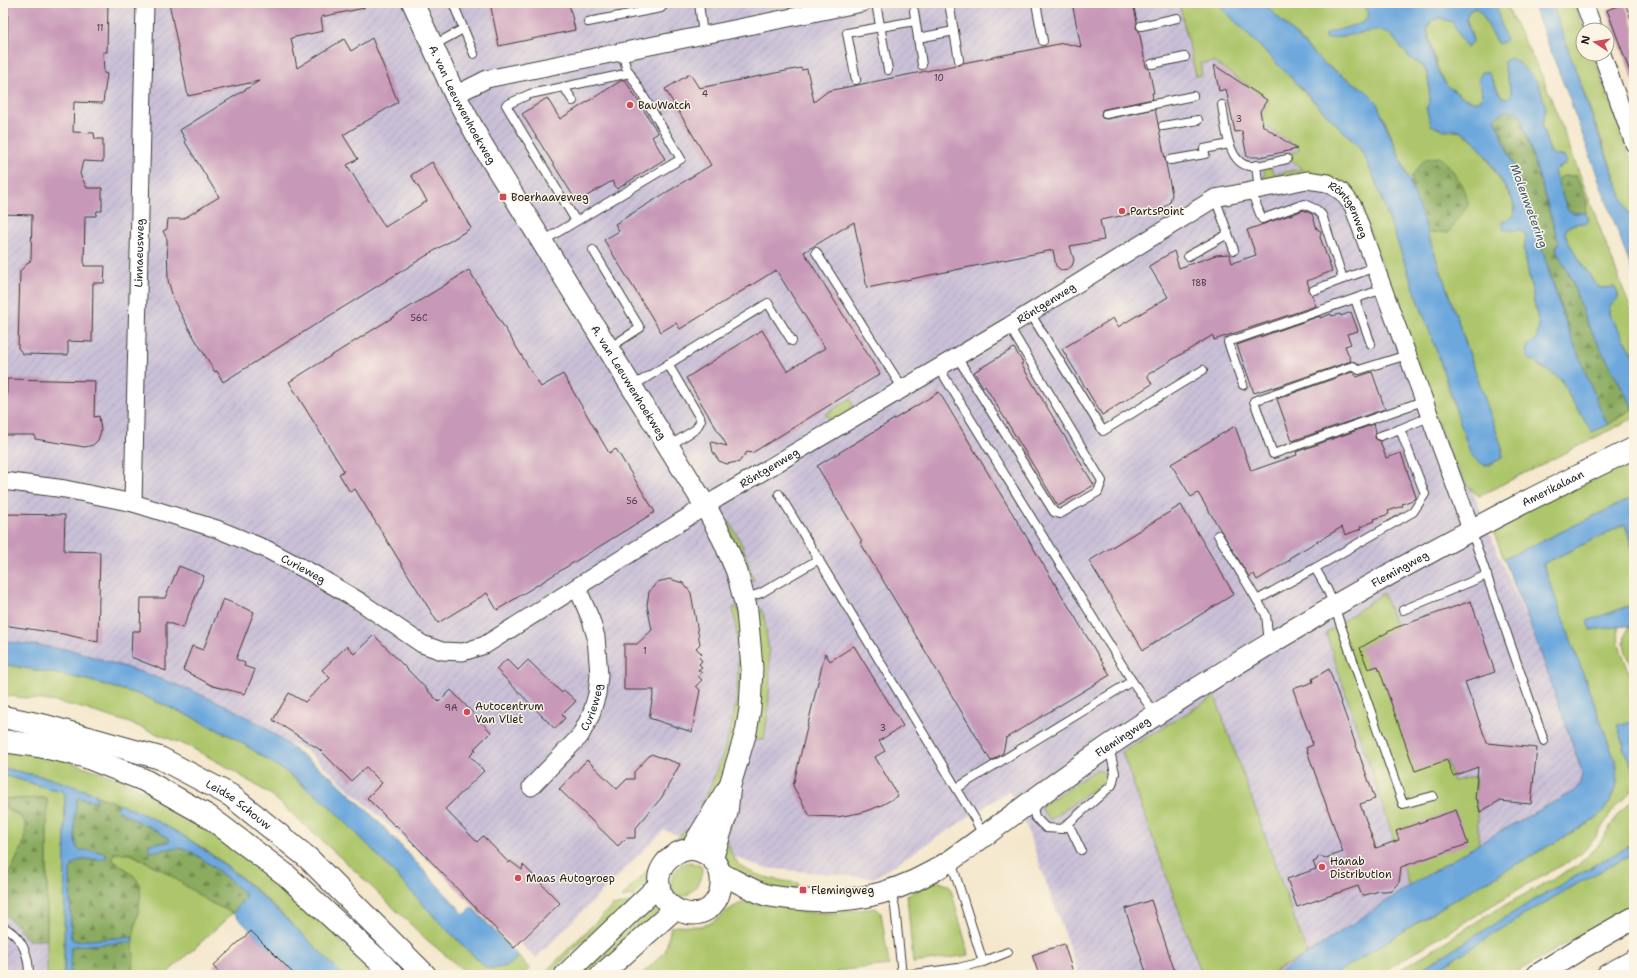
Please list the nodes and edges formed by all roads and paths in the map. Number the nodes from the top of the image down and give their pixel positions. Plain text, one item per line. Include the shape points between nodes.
1 (145, 3) edge
2 (413, 3) edge
3 (453, 3) edge
4 (666, 3) edge
5 (699, 3) edge
6 (862, 3) edge
7 (876, 3) edge
8 (949, 3) edge
9 (1036, 3) edge
10 (1584, 3) edge
11 (795, 10) edge
12 (914, 11) dead end
13 (1176, 18) dead end
14 (915, 21) junction
15 (588, 22) dead end
16 (1591, 22) edge
17 (1141, 26) dead end
18 (880, 27) junction
19 (463, 29) junction
20 (954, 31) junction
21 (703, 35) junction
22 (918, 38) junction
23 (1043, 41) dead end
24 (432, 46) junction
25 (622, 52) junction
26 (474, 54) dead end
27 (1185, 57) dead end
28 (959, 60) dead end
29 (1605, 62) edge
30 (1152, 64) dead end
31 (922, 65) dead end
32 (888, 70) dead end
33 (630, 73) junction
34 (856, 80) dead end
35 (564, 87) junction
36 (455, 95) junction
37 (1193, 96) dead end
38 (573, 101) dead end
39 (1222, 105) dead end
40 (1106, 114) dead end
41 (1198, 120) dead end
42 (1163, 126) dead end
43 (1229, 144) junction
44 (1634, 144) edge
45 (1287, 159) dead end
46 (1170, 160) dead end
47 (1256, 165) junction
48 (1255, 190) junction
49 (1215, 198) junction
50 (576, 221) junction
51 (1228, 234) junction
52 (542, 242) junction
53 (594, 250) dead end
54 (1234, 250) dead end
55 (816, 252) dead end
56 (1188, 256) dead end
57 (1375, 267) junction
58 (1343, 279) junction
59 (1383, 289) junction
60 (1314, 290) dead end
61 (1355, 299) junction
62 (1030, 313) junction
63 (1009, 326) junction
64 (792, 341) dead end
65 (1371, 344) dead end
66 (608, 348) junction
67 (1406, 355) junction
68 (957, 357) junction
69 (668, 364) junction
70 (939, 368) junction
71 (1203, 370) dead end
72 (1243, 385) dead end
73 (631, 386) junction
74 (903, 389) junction
75 (1423, 401) junction
76 (1429, 418) junction
77 (1400, 429) junction
78 (1380, 436) dead end
79 (669, 446) junction
80 (1634, 448) edge
81 (3, 481) edge
82 (779, 494) dead end
83 (133, 503) junction
84 (706, 507) junction
85 (1471, 529) junction
86 (1218, 534) dead end
87 (819, 559) junction
88 (1315, 568) junction
89 (1487, 575) junction
90 (577, 587) junction
91 (744, 599) junction
92 (1258, 600) junction
93 (1334, 606) junction
94 (1403, 610) dead end
95 (1269, 645) junction
96 (1132, 682) junction
97 (1156, 716) junction
98 (3, 717) edge
99 (3, 741) edge
100 (1544, 741) dead end
101 (1109, 746) junction
102 (730, 785) junction
103 (531, 787) dead end
104 (957, 788) junction
105 (1433, 796) dead end
106 (1032, 802) junction
107 (1068, 823) junction
108 (983, 837) junction
109 (691, 849) junction
110 (1081, 850) dead end
111 (950, 861) junction
112 (717, 867) junction
113 (659, 884) junction
114 (890, 891) junction
115 (766, 895) junction
116 (714, 905) junction
117 (675, 909) junction
118 (1634, 918) edge
119 (3, 927) edge
120 (1008, 952) dead end
121 (1634, 961) edge
122 (984, 962) junction
123 (959, 972) edge
124 (29, 975) edge
125 (392, 975) edge
126 (425, 975) edge
127 (565, 975) edge
128 (601, 975) edge
129 (902, 975) edge
130 (905, 975) edge
131 (1538, 975) edge
132 (1608, 975) edge

1 - 83 street, Linnaeusweg
2 - 24 street, A. van Leeuwenhoekweg
3 - 19 lane
4 - 15 lane via 661,8
5 - 21 lane
6 - 11 street
7 - 18 lane
8 - 20 lane
9 - 23 lane
10 - 16 street
11 - 21 street
12 - 14 lane
13 - 17 lane
14 - 18 lane
14 - 22 lane
18 - 32 lane
18 - 34 lane via 848,34
19 - 24 lane
19 - 26 lane
20 - 22 lane
20 - 28 lane
21 - 25 street
22 - 31 lane
24 - 36 street, A. van Leeuwenhoekweg
25 - 33 lane
25 - 36 street via 487,79
27 - 30 lane
29 - 44 street
33 - 35 lane
33 - 50 lane via 681,159
35 - 38 lane
35 - 50 lane via 530,94 506,105
36 - 52 street, A. van Leeuwenhoekweg via 481,143
37 - 40 lane
39 - 43 lane
41 - 42 lane
43 - 46 lane
43 - 47 lane via 1244,164
45 - 47 lane
47 - 48 lane
48 - 49 street, Röntgenweg
48 - 57 street, Röntgenweg via 1307,180 1333,186 1342,192 1353,206
48 - 58 lane via 1262,219 1304,204 1317,210 1322,216
49 - 51 lane
49 - 62 street, Röntgenweg
50 - 52 lane
51 - 54 lane
51 - 56 lane
52 - 66 street, A. van Leeuwenhoekweg
53 - 66 lane via 640,328
55 - 74 lane
57 - 58 lane
57 - 59 street, Röntgenweg
58 - 60 lane
59 - 61 lane
59 - 67 street, Röntgenweg
61 - 65 lane
61 - 72 lane via 1228,342
62 - 63 street, Röntgenweg
62 - 71 lane via 1104,431
63 - 68 street, Röntgenweg
63 - 68 lane, Röntgenweg via 1102,481 1098,492 1060,514 1054,512
64 - 69 lane via 768,303
66 - 73 street, A. van Leeuwenhoekweg
67 - 75 street, Röntgenweg
67 - 75 lane via 1359,370 1353,366 1254,401 1273,454
68 - 70 street, Röntgenweg
69 - 73 lane
69 - 79 lane via 701,420 696,429
70 - 74 street, Röntgenweg
70 - 96 lane
73 - 79 street, A. van Leeuwenhoekweg
74 - 84 street, Röntgenweg
75 - 76 street, Röntgenweg
76 - 77 lane
76 - 85 street, Röntgenweg
77 - 78 lane
77 - 88 lane via 1425,494 1413,512
79 - 84 street, A. van Leeuwenhoekweg
80 - 85 street, Amerikalaan
81 - 83 street, Curieweg via 65,489
82 - 87 lane
83 - 90 street, Curieweg via 217,529 266,549 359,601 422,644 442,651 463,652 486,645
84 - 90 street, Curieweg
84 - 91 street, A. van Leeuwenhoekweg via 726,545
85 - 89 lane
85 - 93 street, Flemingweg
86 - 92 lane
87 - 91 lane via 761,593
87 - 104 lane
88 - 92 lane
88 - 93 lane
89 - 94 lane
89 - 100 lane
90 - 103 street, Curieweg via 596,637 599,675 597,694 591,715 580,736
91 - 102 street, A. van Leeuwenhoekweg via 750,642 752,687 746,732
92 - 95 lane via 1266,615
93 - 95 street, Flemingweg
93 - 105 lane via 1402,804
95 - 97 street, Flemingweg
96 - 97 lane
96 - 104 lane
97 - 101 street, Flemingweg
98 - 126 main road, Leidse Schouw via 46,726 160,758 230,795 308,858
99 - 125 main road via 84,756 144,780 208,816 286,875
101 - 106 street, Flemingweg
101 - 107 lane via 1115,773 1112,785
102 - 109 street, A. van Leeuwenhoekweg
102 - 112 street, A. van Leeuwenhoekweg
104 - 108 lane
106 - 107 lane via 1035,817 1046,828 1062,828
106 - 108 street, Flemingweg
107 - 110 lane
108 - 111 street, Flemingweg
109 - 112 street via 699,850
109 - 113 street via 678,852 667,860 662,867
111 - 114 street, Flemingweg via 931,873
111 - 122 lane
112 - 115 street, Flemingweg
112 - 116 street via 722,883
113 - 117 street via 664,899
113 - 127 street
114 - 115 street, Flemingweg via 863,898 827,902
114 - 129 lane via 895,907
115 - 116 street, Flemingweg via 737,897
116 - 117 street via 695,914
117 - 128 street
118 - 131 main road
119 - 124 lane via 10,930 22,943 29,961
120 - 122 lane
121 - 132 main road
122 - 123 lane
123 - 130 lane

